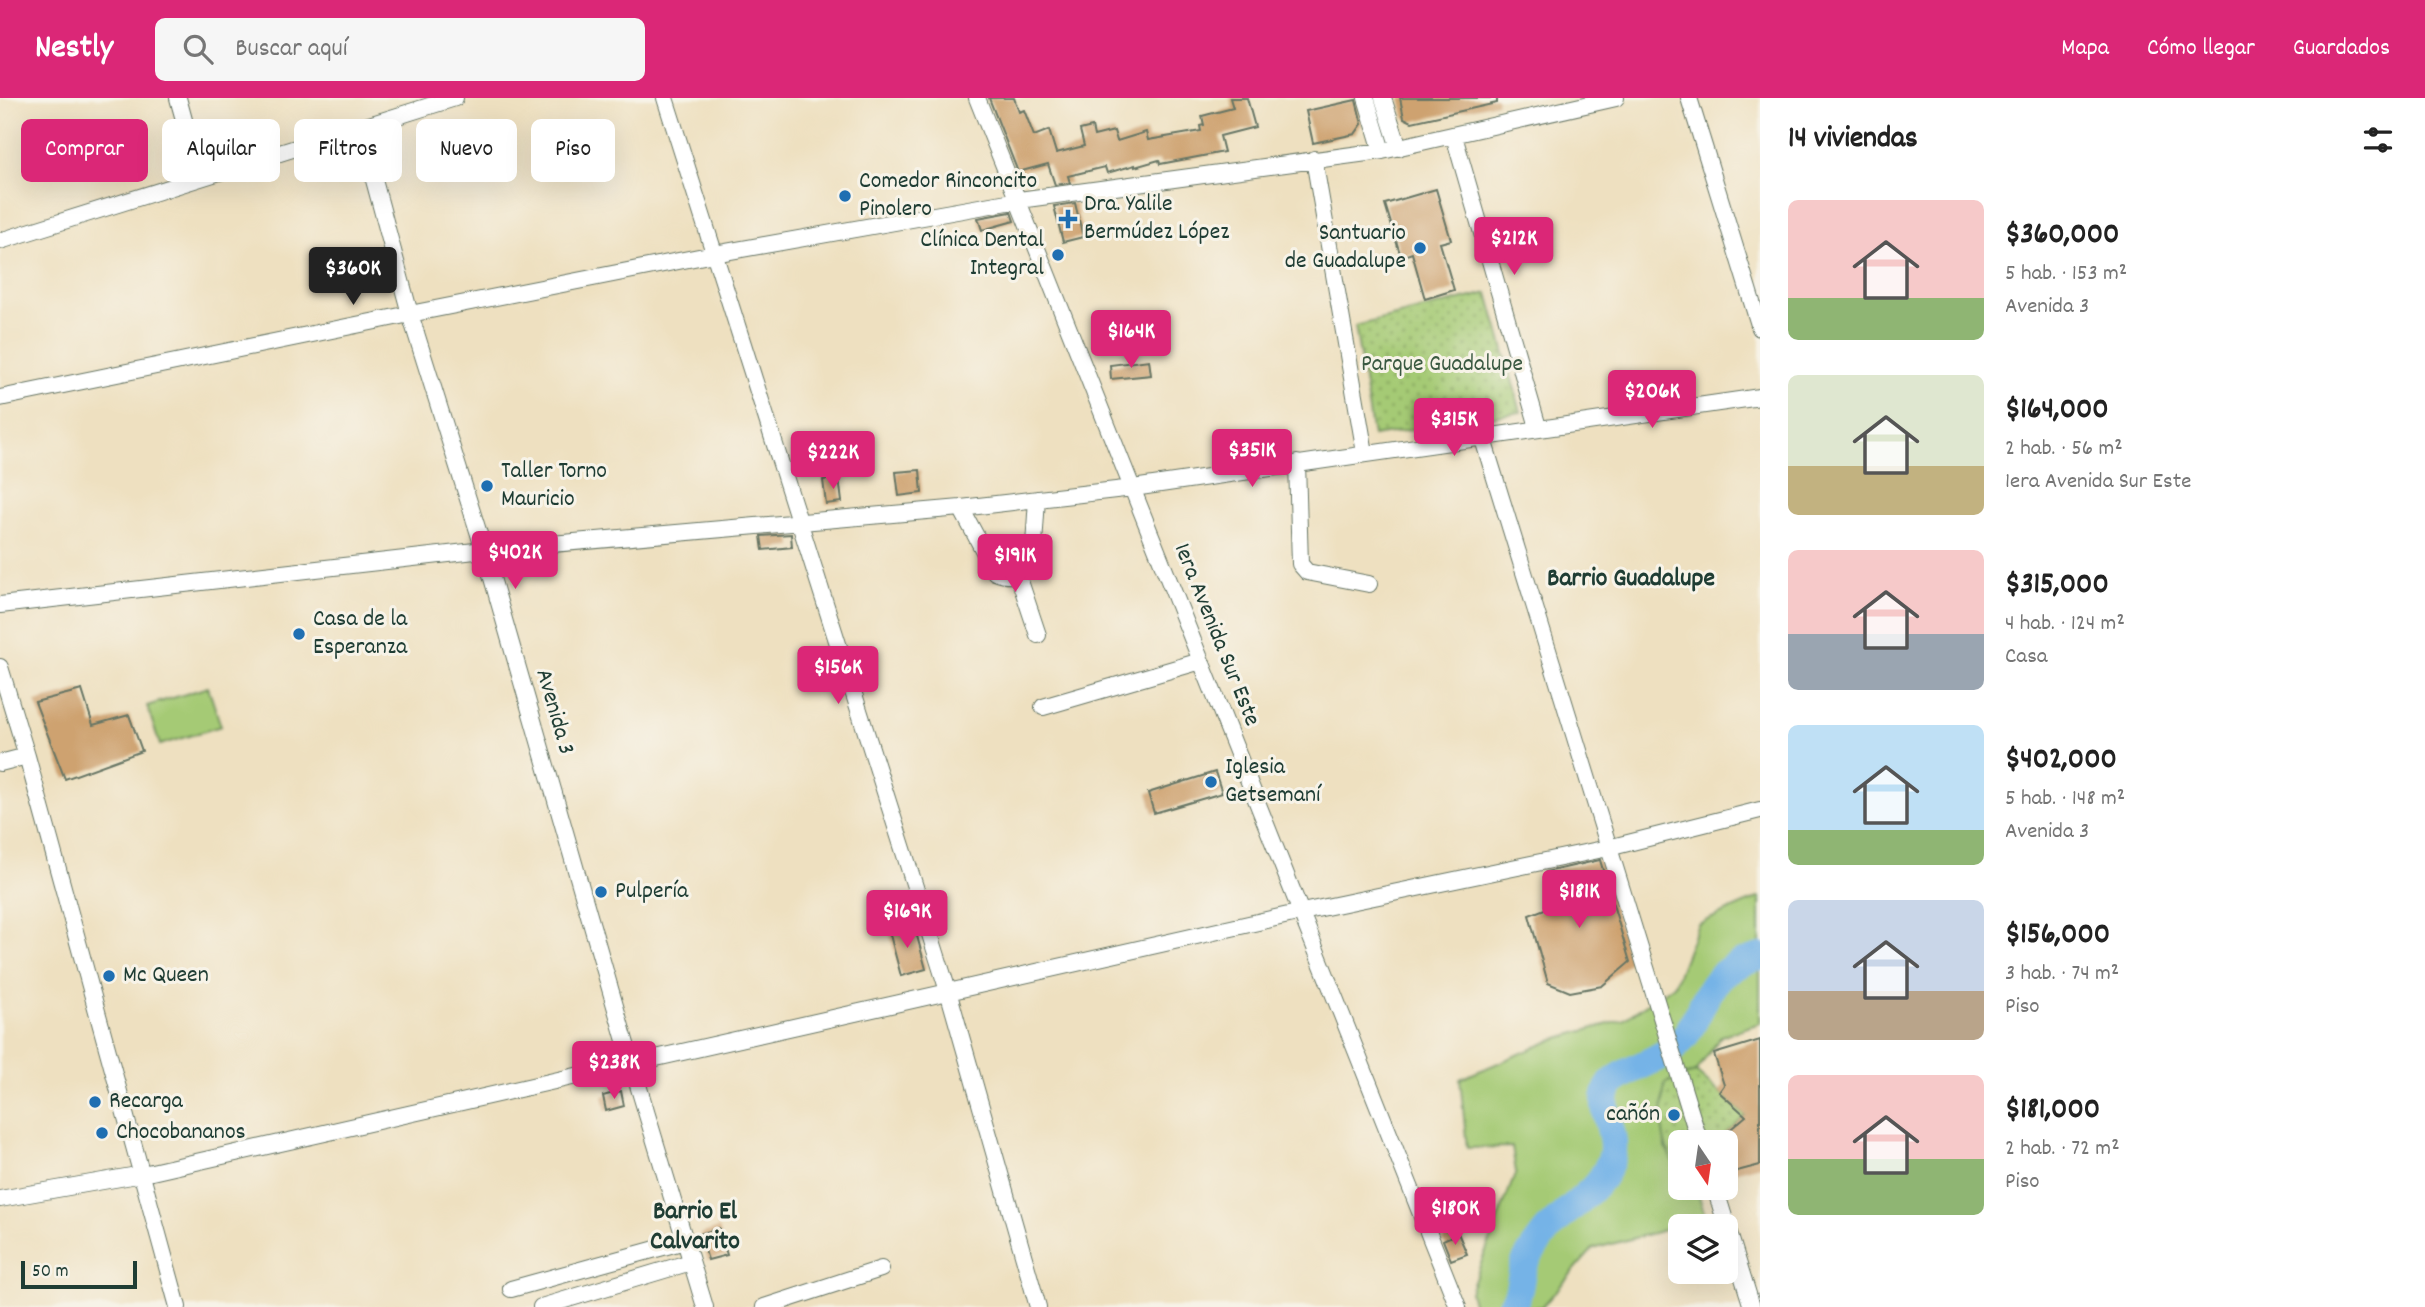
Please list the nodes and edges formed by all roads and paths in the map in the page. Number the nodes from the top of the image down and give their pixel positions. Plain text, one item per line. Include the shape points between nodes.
1 (178, 98) edge
2 (455, 98) edge
3 (665, 98) edge
4 (976, 98) edge
5 (1366, 98) edge
6 (1383, 98) edge
7 (1616, 98) edge
8 (1689, 98) edge
9 (184, 119) edge
10 (388, 119) edge
11 (1454, 136) junction
12 (1390, 150) junction
13 (1314, 159) junction
14 (187, 182) edge
15 (375, 182) edge
16 (1019, 200) junction
17 (0, 241) edge
18 (714, 254) junction
19 (410, 314) junction
20 (1760, 328) edge
21 (1760, 397) edge
22 (0, 398) edge
23 (1538, 427) junction
24 (1482, 436) junction
25 (1365, 453) junction
26 (1297, 463) junction
27 (1133, 488) junction
28 (1037, 499) junction
29 (961, 508) junction
30 (799, 523) junction
31 (484, 550) junction
32 (1018, 575) junction
33 (1368, 584) dead end
34 (0, 605) edge
35 (1038, 635) dead end
36 (1201, 661) junction
37 (0, 667) edge
38 (1043, 707) dead end
39 (27, 756) junction
40 (0, 763) edge
41 (1760, 810) edge
42 (1608, 848) junction
43 (1302, 912) junction
44 (948, 991) junction
45 (632, 1065) junction
46 (1696, 1130) edge
47 (143, 1174) junction
48 (0, 1199) edge
49 (1719, 1200) edge
50 (685, 1241) junction
51 (691, 1262) junction
52 (881, 1269) dead end
53 (511, 1289) dead end
54 (1753, 1296) edge
55 (178, 1307) edge
56 (541, 1307) edge
57 (705, 1307) edge
58 (764, 1307) edge
59 (1038, 1307) edge
60 (1458, 1307) edge

1 - 9 street
2 - 10 street
3 - 18 street
4 - 16 street, 1era Avenida Sur Este
5 - 12 street
6 - 12 street
7 - 11 street
8 - 20 street
11 - 12 street
11 - 23 street
12 - 13 street
13 - 16 street
13 - 25 street
14 - 17 street
15 - 19 street, Avenida 3
16 - 18 street
16 - 27 street, 1era Avenida Sur Este
18 - 19 street
18 - 30 street
19 - 22 street
19 - 31 street, Avenida 3
21 - 23 street
23 - 24 street
24 - 25 street
24 - 42 street
25 - 26 street
26 - 27 street
26 - 33 street via 1302,569
27 - 28 street
27 - 36 street, 1era Avenida Sur Este
28 - 29 street
28 - 32 street via 1033,560
29 - 30 street
29 - 32 street via 995,572
30 - 31 street
30 - 44 street
31 - 34 street
31 - 45 street, Avenida 3
32 - 35 street
36 - 38 street
36 - 43 street, 1era Avenida Sur Este
37 - 39 street
39 - 40 street
39 - 47 street
41 - 42 street
42 - 43 street
42 - 46 street
43 - 44 street
43 - 60 street, 1era Avenida Sur Este
44 - 45 street
44 - 59 street
45 - 47 street
45 - 50 street, Avenida 3
47 - 48 street
47 - 55 street
49 - 54 street
50 - 51 street, Avenida 3
50 - 53 street
51 - 56 street
51 - 57 street, Avenida 3
52 - 58 street

